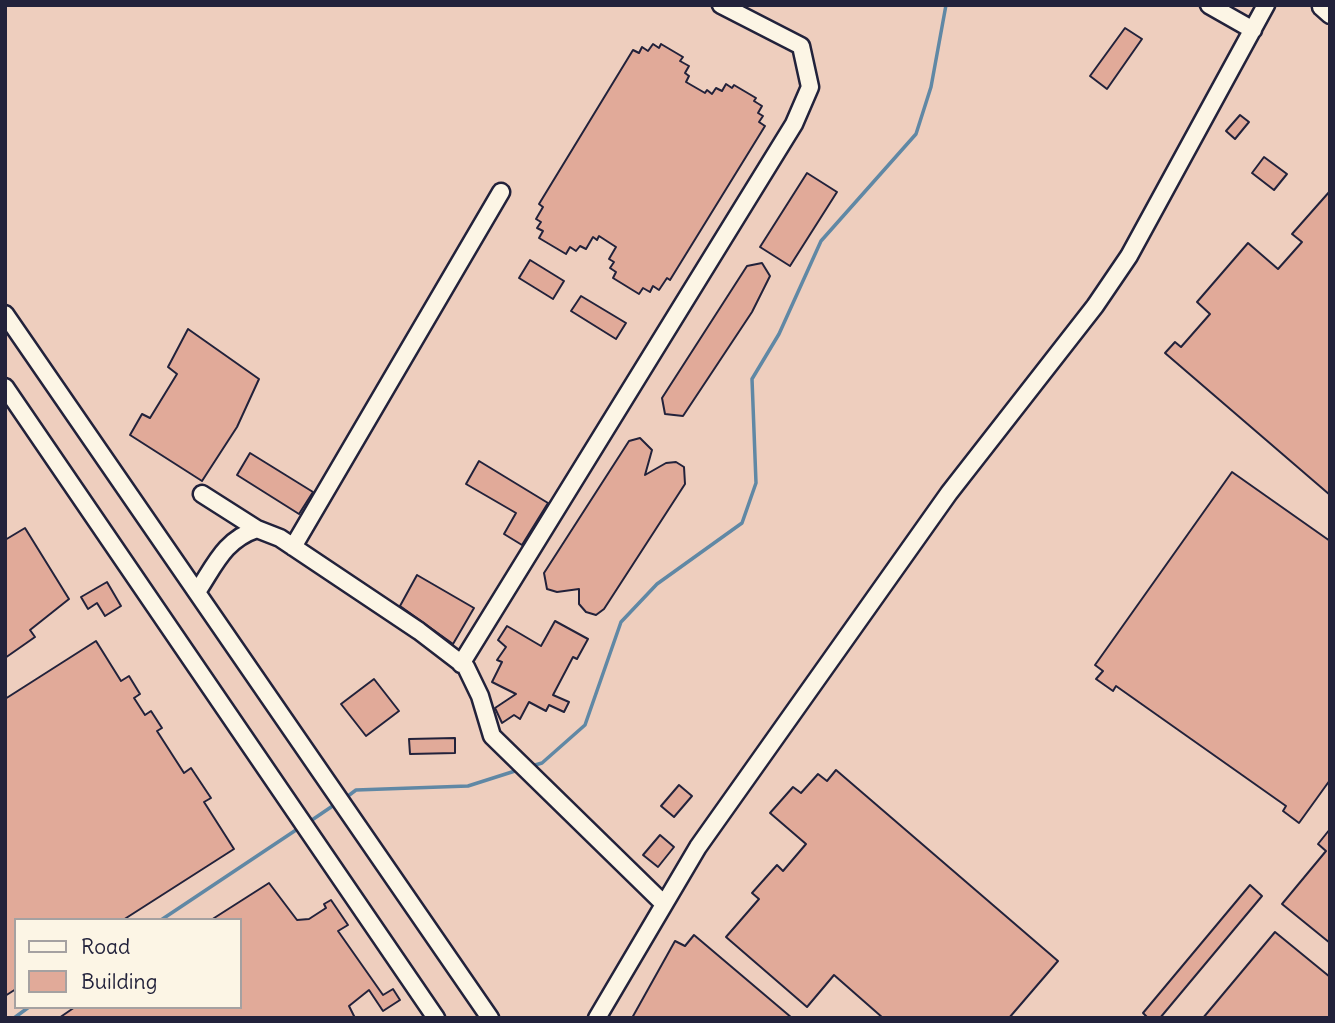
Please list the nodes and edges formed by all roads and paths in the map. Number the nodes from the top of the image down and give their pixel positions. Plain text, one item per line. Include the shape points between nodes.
1 (721, 5) edge
2 (1209, 5) edge
3 (1266, 5) edge
4 (1323, 5) edge
5 (1330, 15) edge
6 (1253, 30) junction
7 (501, 192) dead end
8 (5, 314) edge
9 (5, 387) edge
10 (202, 494) dead end
11 (257, 529) junction
12 (293, 547) junction
13 (197, 592) junction
14 (461, 664) junction
15 (664, 904) junction
16 (436, 1018) edge
17 (490, 1018) edge
18 (597, 1018) edge

1 - 14 street via 801,46 810,87 794,124
2 - 6 street
3 - 6 street
4 - 5 street
6 - 15 street via 1129,256 949,493 698,847
7 - 12 street
8 - 13 street
9 - 16 street
10 - 11 street
11 - 12 street
11 - 13 street via 231,542
12 - 14 street
13 - 17 street
14 - 15 street via 480,696 492,736
15 - 18 street

